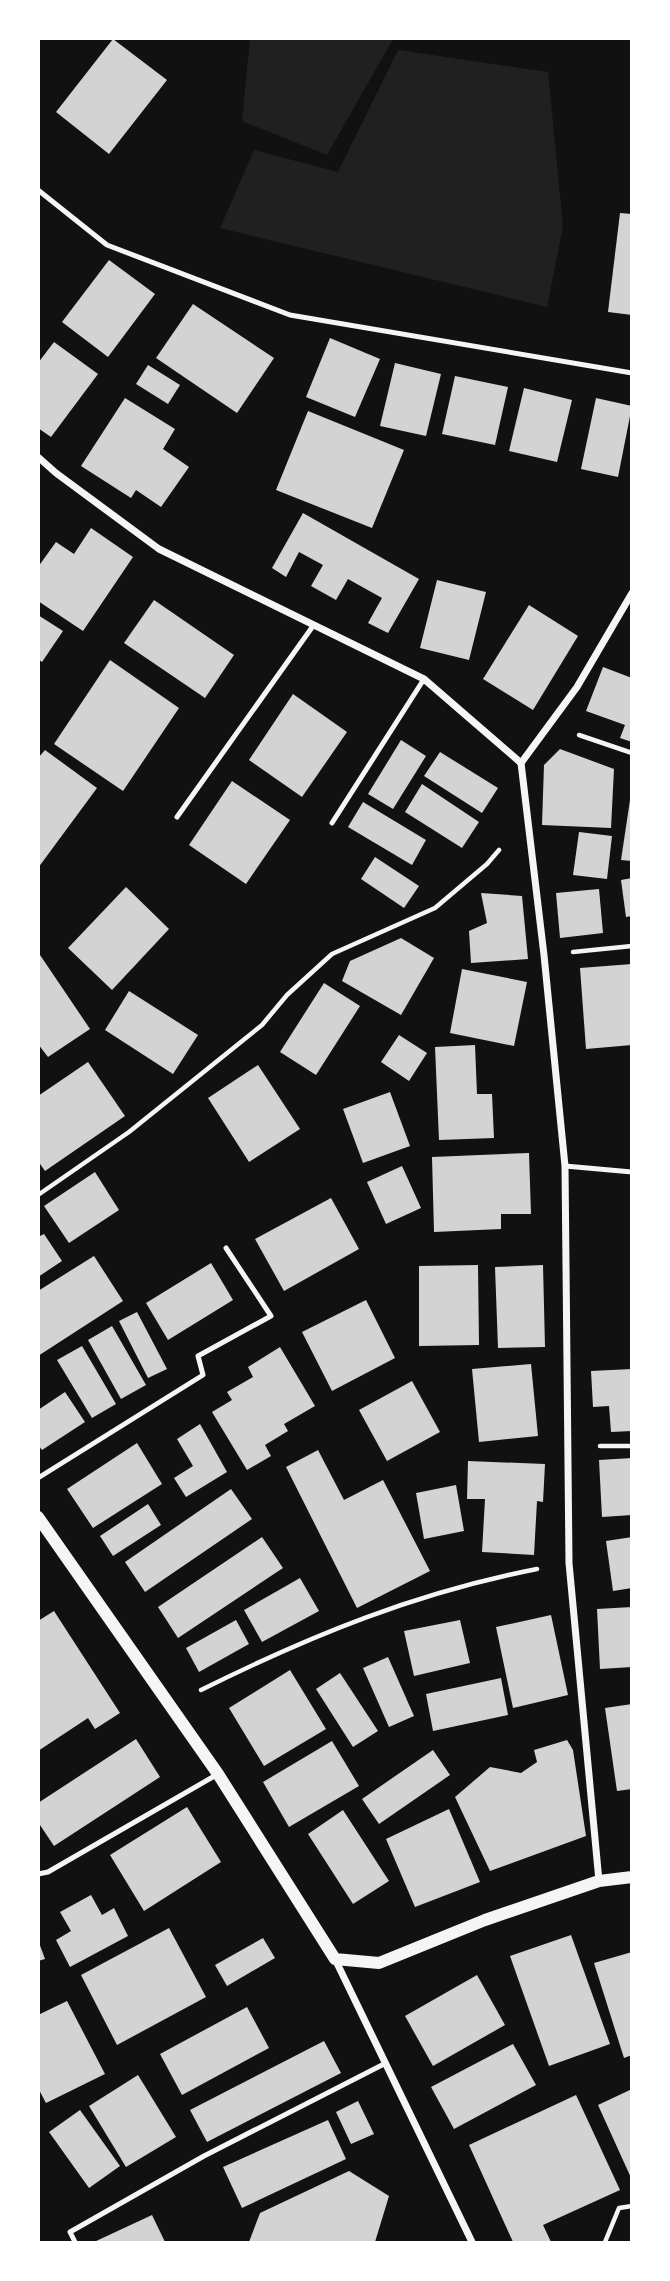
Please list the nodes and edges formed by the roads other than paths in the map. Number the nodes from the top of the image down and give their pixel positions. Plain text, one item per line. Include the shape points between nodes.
1 (38, 190) edge
2 (632, 373) edge
3 (38, 457) edge
4 (632, 593) edge
5 (313, 626) junction
6 (424, 679) junction
7 (521, 763) junction
8 (177, 817) dead end
9 (332, 823) dead end
10 (565, 1166) junction
11 (632, 1172) edge
12 (226, 1248) dead end
13 (38, 1478) edge
14 (38, 1517) edge
15 (218, 1774) junction
16 (38, 1874) edge
17 (632, 1877) edge
18 (599, 1881) junction
19 (335, 1959) junction
20 (386, 2063) junction
21 (75, 2242) edge
22 (472, 2242) edge

1 - 2 lane via 107,245 290,315
3 - 5 street via 159,549
4 - 7 street via 577,687
5 - 6 street
5 - 8 lane
6 - 7 street
6 - 9 lane
7 - 10 street
10 - 11 lane
10 - 18 street via 569,1563
12 - 13 lane via 271,1316 198,1356 204,1375
14 - 15 street
15 - 16 lane
15 - 19 street
17 - 18 street
18 - 19 street via 379,1963
19 - 20 street
20 - 21 lane via 204,2156 83,2225 71,2232
20 - 22 street

